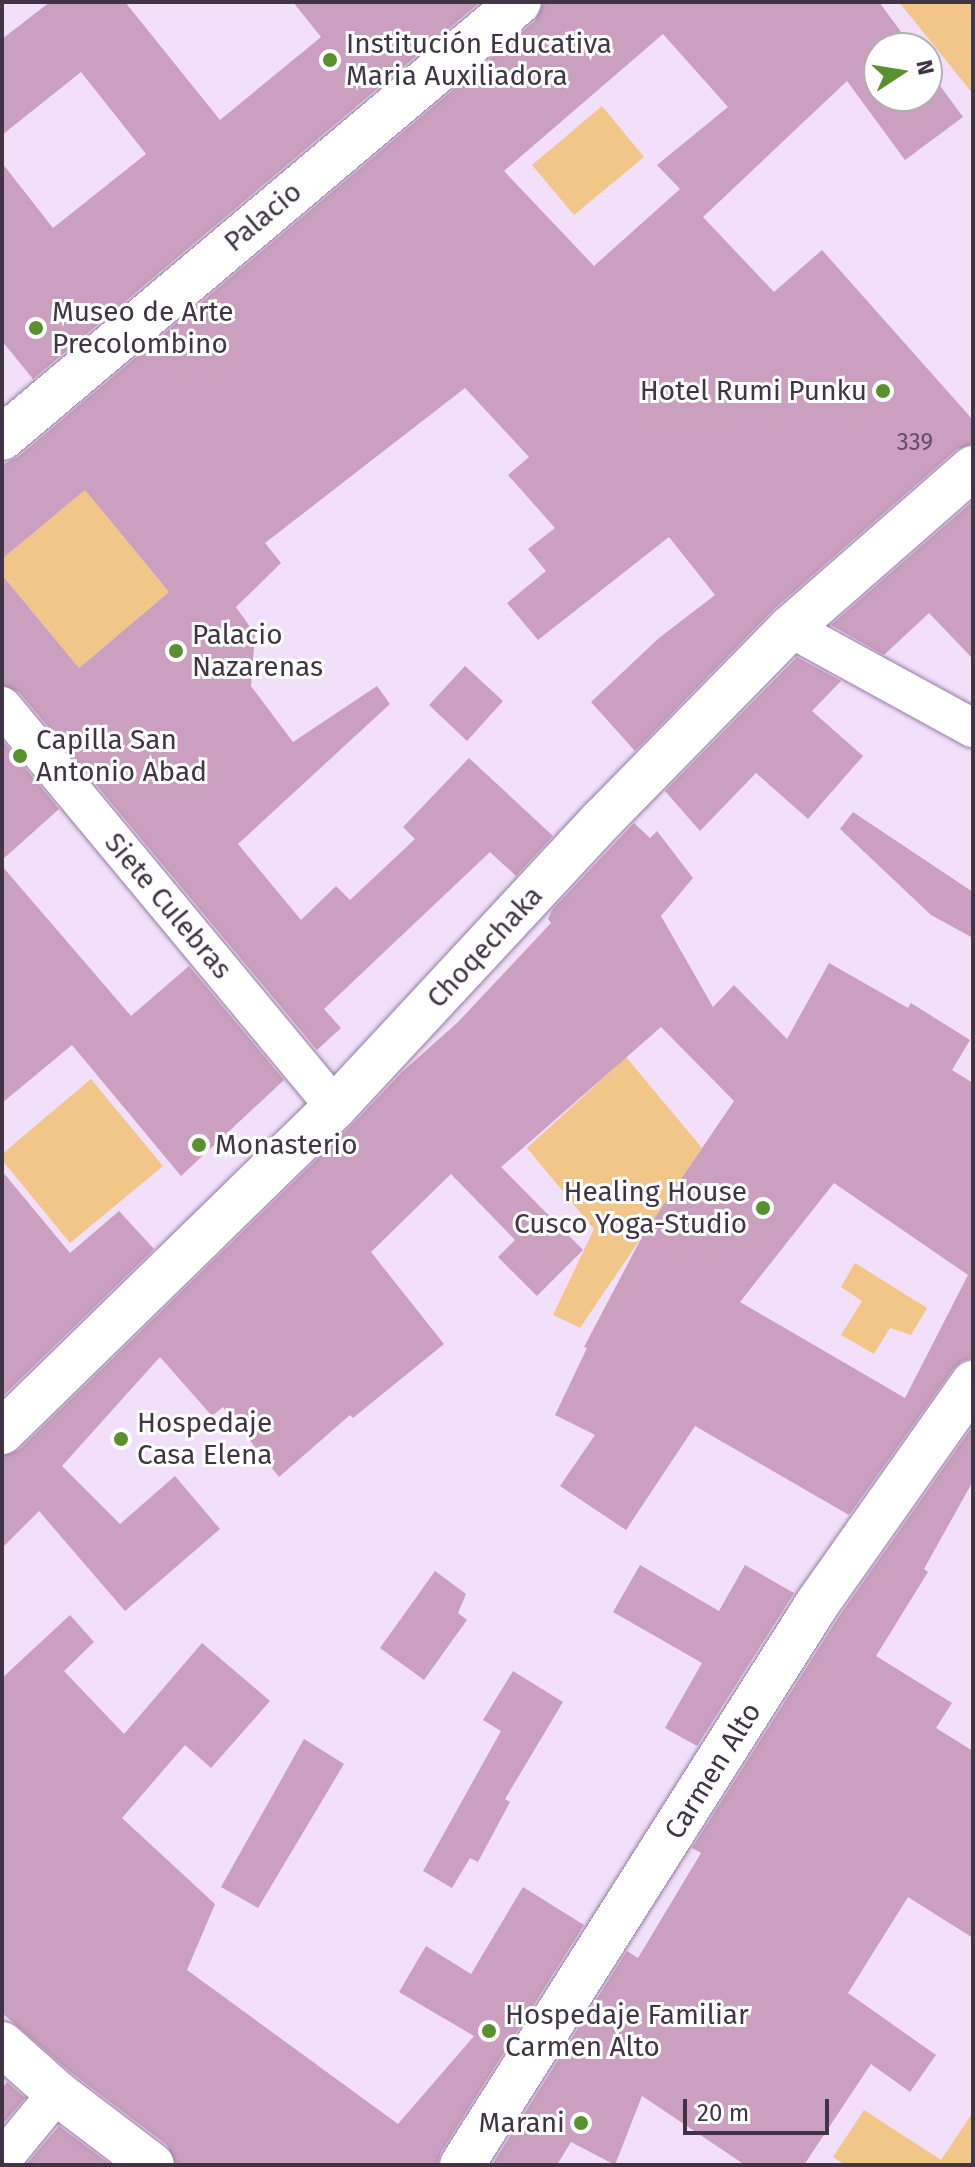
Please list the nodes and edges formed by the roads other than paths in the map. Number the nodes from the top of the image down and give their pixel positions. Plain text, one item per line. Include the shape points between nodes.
1 (519, 2) edge
2 (4, 432) edge
3 (973, 468) edge
4 (790, 628) junction
5 (2, 706) edge
6 (973, 728) edge
7 (335, 1107) junction
8 (973, 1383) edge
9 (2, 1432) edge
10 (2, 2044) edge
11 (57, 2093) junction
12 (2, 2160) edge
13 (152, 2165) edge
14 (462, 2165) edge

1 - 2 street, Palacio
3 - 4 street, Choqechaka
4 - 6 street
4 - 7 street, Choqechaka via 602,820
5 - 7 street, Siete Culebras
7 - 9 street, Choqechaka
8 - 14 street, Carmen Alto via 817,1604
10 - 11 street
11 - 12 street
11 - 13 street

